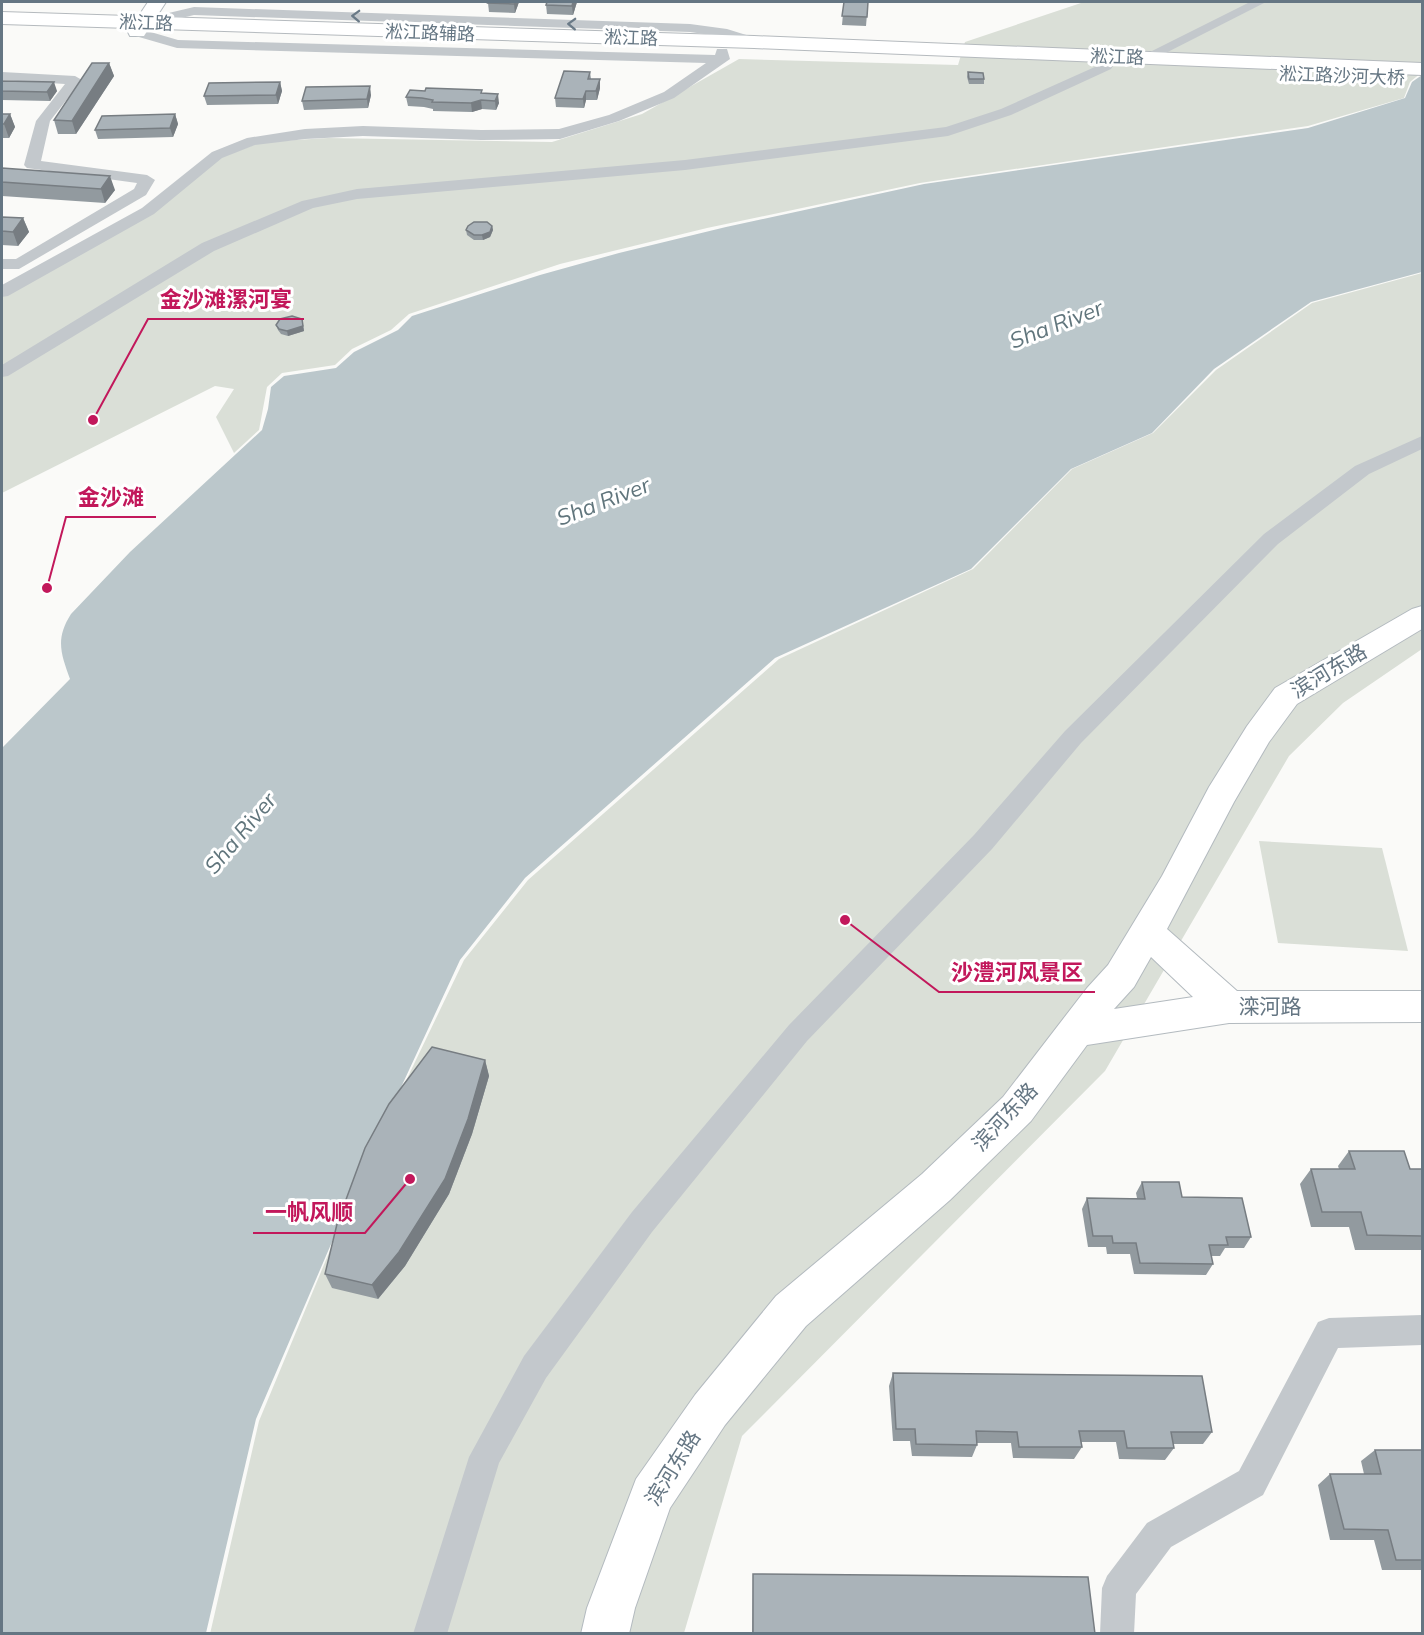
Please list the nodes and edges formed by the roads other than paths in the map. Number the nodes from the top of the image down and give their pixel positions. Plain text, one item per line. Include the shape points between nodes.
1 (157, 2) edge
2 (1259, 2) edge
3 (2, 18) edge
4 (2, 28) edge
5 (140, 28) junction
6 (671, 54) junction
7 (723, 56) junction
8 (1145, 58) junction
9 (1106, 66) junction
10 (1261, 67) junction
11 (1422, 69) edge
12 (2, 76) edge
13 (692, 77) junction
14 (1422, 78) edge
15 (2, 264) edge
16 (19, 264) junction
17 (2, 274) edge
18 (2, 292) edge
19 (2, 372) edge
20 (1422, 442) edge
21 (1422, 616) edge
22 (1147, 932) junction
23 (1229, 1007) junction
24 (1422, 1007) edge
25 (1079, 1030) junction
26 (1422, 1330) edge
27 (430, 1634) edge
28 (605, 1634) edge
29 (1117, 1634) edge

1 - 5 main road
2 - 8 street
3 - 5 main road, 淞江路
4 - 5 main road, 淞江路
5 - 6 main road, 淞江路
8 -> 5 main road, 淞江路 via 754,42
6 - 7 main road, 淞江路
6 - 13 street
7 - 9 main road, 淞江路
7 - 13 street
8 - 10 main road, 淞江路
9 - 10 main road, 淞江路
9 - 19 street via 1006,112 948,131 685,165 357,194 308,204 208,247
10 - 11 main road, 淞江路沙河大桥
10 - 14 main road, 淞江路沙河大桥
12 - 16 street via 75,80 43,121 32,165 147,180 140,192
13 - 18 street via 669,95 614,118 560,134 363,131 252,141 218,155 148,211
15 - 16 street
16 - 17 street
20 - 27 street via 1362,470 1271,539 1073,738 983,842 798,1033 642,1222 535,1367 485,1457
21 - 22 main road, 滨河东路 via 1286,696 1221,796
22 - 23 main road, 滦河路
22 - 25 main road, 滨河东路 via 1121,976
23 - 24 main road, 滦河路
23 - 25 main road
25 - 28 main road, 滨河东路 via 1009,1117 936,1187 790,1311 710,1410 652,1495
26 - 29 street via 1329,1333 1251,1483 1159,1535 1119,1588

